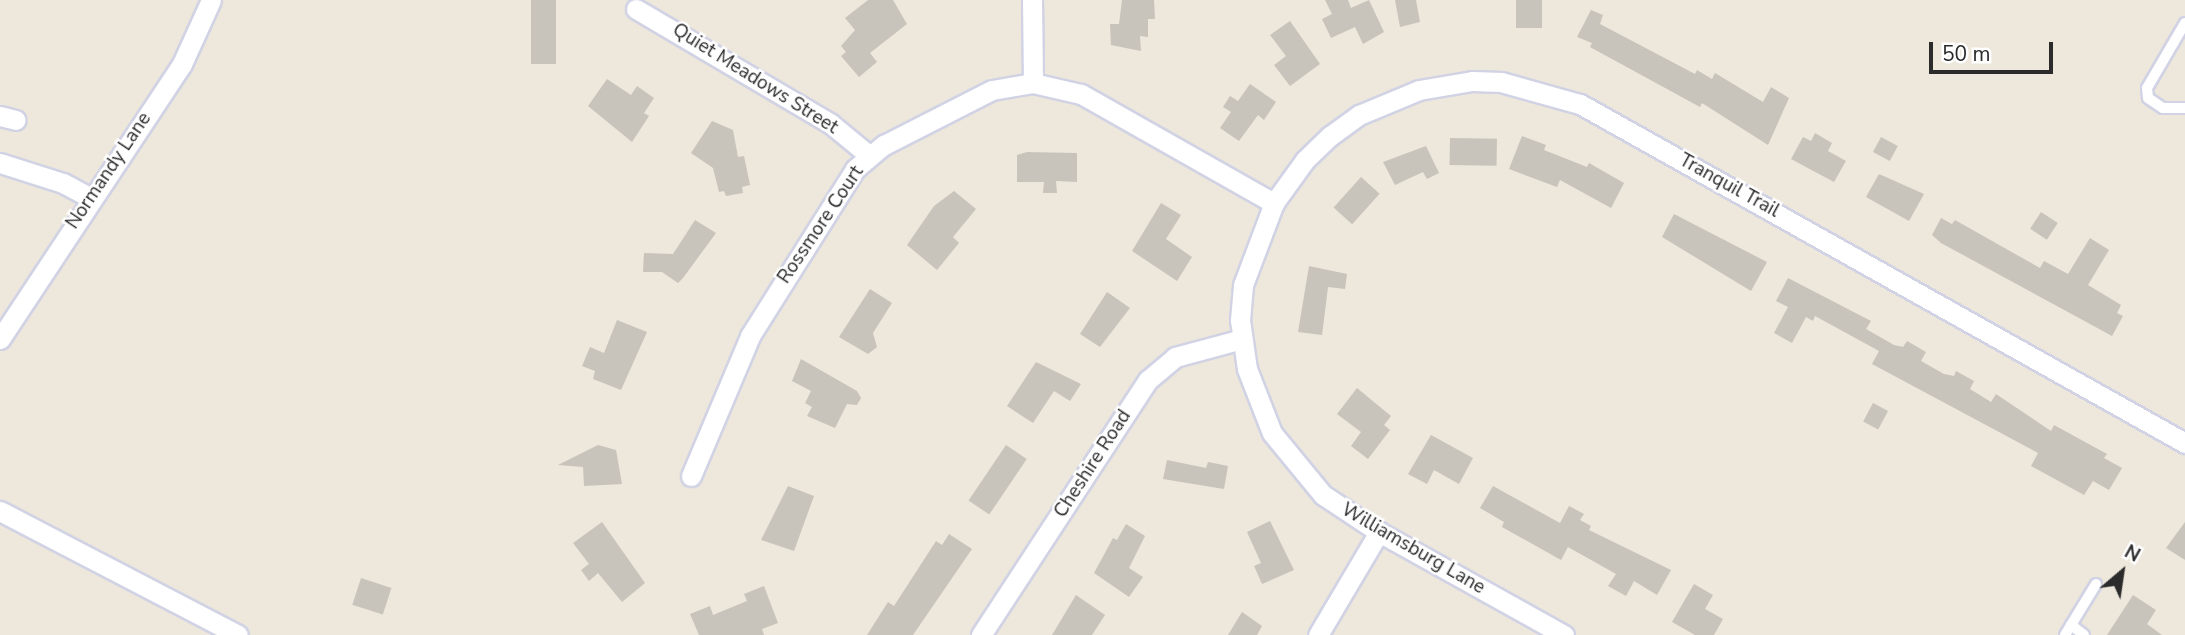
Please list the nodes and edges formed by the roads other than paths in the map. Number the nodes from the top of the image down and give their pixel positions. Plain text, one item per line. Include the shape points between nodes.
1 (211, 0) edge
2 (1032, 0) edge
3 (636, 9) dead end
4 (2185, 23) edge
5 (1033, 83) junction
6 (2185, 108) edge
7 (870, 156) junction
8 (0, 163) edge
9 (91, 198) junction
10 (1274, 203) junction
11 (0, 339) edge
12 (1242, 339) junction
13 (2185, 443) edge
14 (691, 476) dead end
15 (0, 511) edge
16 (1379, 532) junction
17 (2096, 584) dead end
18 (2068, 630) edge
19 (238, 635) edge
20 (981, 635) edge
21 (1318, 635) edge
22 (1564, 635) edge
23 (2084, 635) edge

1 - 9 street, Normandy Lane via 182,64
2 - 5 street
3 - 7 street, Quiet Meadows Street via 831,124
4 - 6 lane via 2147,88 2148,98 2162,108
5 - 7 street, Rossmore Court via 992,90
5 - 10 street, Rossmore Court via 1081,94
7 - 14 street, Rossmore Court via 842,187 750,336
8 - 9 street via 63,183
9 - 11 street, Normandy Lane
10 - 12 street, Williamsburg Lane via 1243,285
10 - 13 street, Tranquil Trail via 1305,160 1330,136 1392,99 1445,84 1472,82 1542,90 1580,104 1669,152
12 - 16 street, Williamsburg Lane via 1256,397 1285,453 1323,495
12 - 20 street, Cheshire Road via 1175,357 1148,380
15 - 19 street
16 - 21 street
16 - 22 street, Williamsburg Lane
17 - 18 lane
18 - 23 lane

